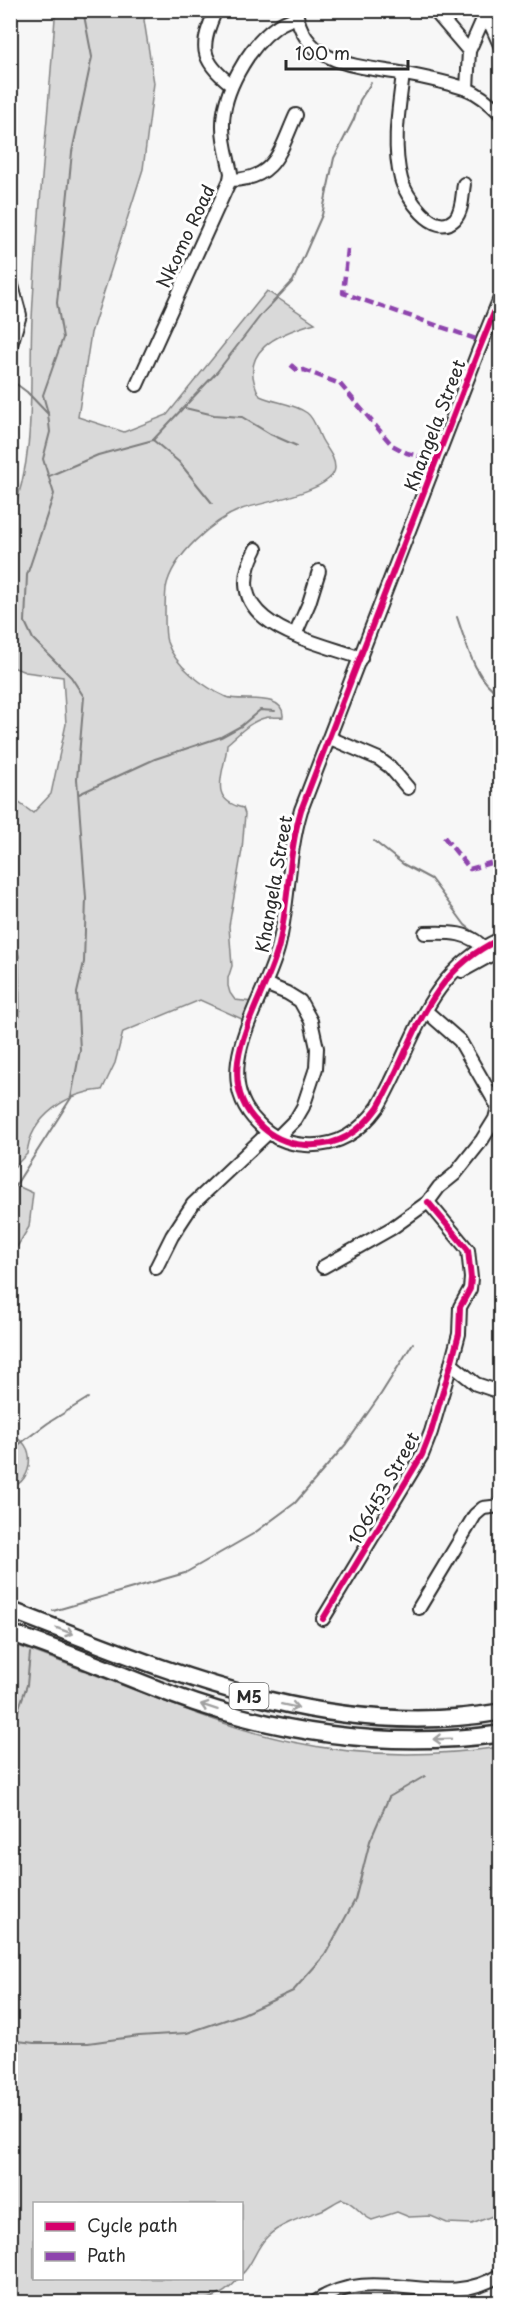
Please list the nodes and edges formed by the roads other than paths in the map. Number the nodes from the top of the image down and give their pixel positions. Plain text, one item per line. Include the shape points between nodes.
1 (216, 10) edge
2 (434, 10) edge
3 (297, 14) edge
4 (484, 15) edge
5 (501, 45) edge
6 (469, 51) junction
7 (403, 74) junction
8 (231, 84) junction
9 (467, 89) junction
10 (501, 113) edge
11 (296, 115) dead end
12 (230, 180) junction
13 (464, 184) dead end
14 (10, 278) edge
15 (501, 298) edge
16 (10, 348) edge
17 (137, 385) dead end
18 (256, 549) dead end
19 (319, 572) dead end
20 (295, 635) junction
21 (361, 658) junction
22 (330, 738) junction
23 (408, 788) dead end
24 (425, 933) dead end
25 (501, 939) edge
26 (491, 951) edge
27 (265, 984) junction
28 (426, 1011) junction
29 (273, 1135) junction
30 (428, 1202) junction
31 (323, 1267) dead end
32 (156, 1268) dead end
33 (451, 1364) junction
34 (501, 1392) edge
35 (501, 1506) edge
36 (419, 1608) dead end
37 (10, 1610) edge
38 (323, 1619) dead end
39 (10, 1633) edge
40 (501, 1712) edge
41 (501, 1734) edge
42 (501, 2275) edge
43 (315, 2302) edge

1 - 8 street via 206,35 205,51 210,65
2 - 6 street
3 - 7 street via 311,44 325,56
3 - 8 street, Nkomo Road via 271,31
4 - 5 street
4 - 6 street
6 - 9 street
7 - 9 street
7 - 13 street via 397,132 399,169 410,201 433,222 446,224 458,214
8 - 12 street, Nkomo Road via 223,129
9 - 10 street
11 - 12 street via 274,163 266,171 252,178
12 - 17 street, Nkomo Road
14 - 16 street via 20,315
15 - 21 street, Khangela Street
18 - 20 street via 247,574 253,604 263,619
19 - 20 street
20 - 21 street
21 - 22 street, Khangela Street
22 - 23 street via 379,759
22 - 27 street, Khangela Street via 296,827 281,933
24 - 26 street via 459,934
25 - 26 street
26 - 28 street via 459,964
27 - 29 street, Khangela Street via 244,1035 237,1070 238,1086 250,1116
27 - 29 street via 300,1001 311,1021 317,1048 316,1068 303,1107 296,1119
28 - 29 street via 385,1095 361,1128 327,1145 300,1145
28 - 30 street via 460,1041 498,1107 482,1140
29 - 32 street via 193,1204
30 - 31 street via 392,1228
30 - 33 street, 106453 Street via 464,1244 470,1258 470,1289 460,1307 459,1334
33 - 34 street via 476,1384
33 - 38 street, 106453 Street via 422,1455
35 - 36 street via 483,1508 475,1515
37 -> 40 main road, M5 via 189,1678 302,1709 408,1719
41 -> 39 main road, M5 via 389,1740 289,1728 173,1695
42 - 43 street via 466,2291 362,2286 339,2290

